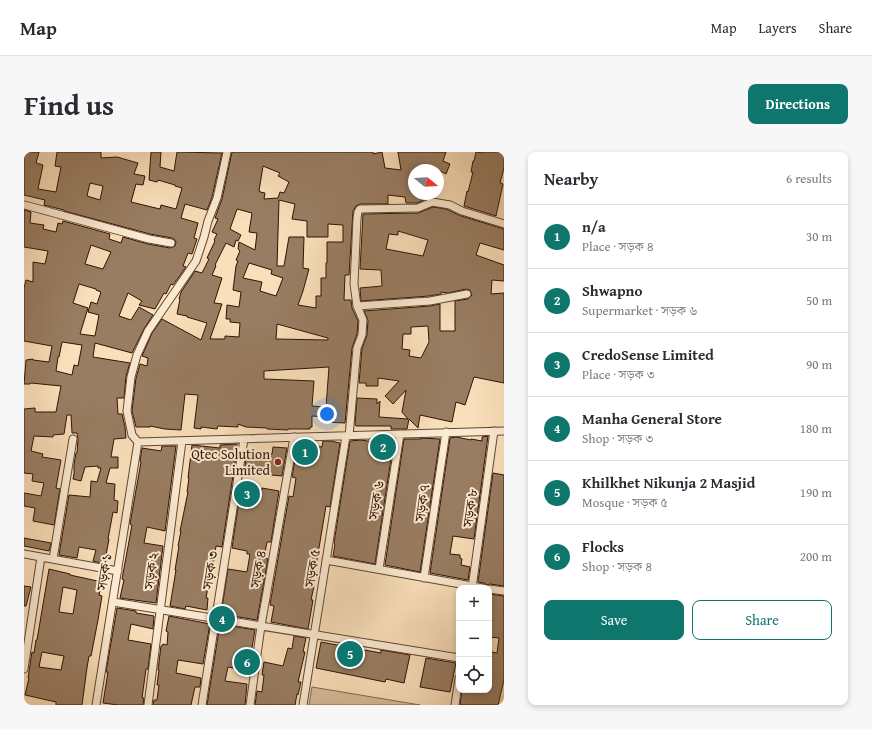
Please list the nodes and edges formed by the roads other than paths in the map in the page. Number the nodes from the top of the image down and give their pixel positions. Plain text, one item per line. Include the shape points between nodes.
1 (226, 152) edge
2 (24, 205) edge
3 (504, 224) edge
4 (171, 243) dead end
5 (467, 294) dead end
6 (357, 306) junction
7 (494, 431) junction
8 (504, 431) edge
9 (446, 432) junction
10 (400, 434) junction
11 (348, 436) junction
12 (294, 437) junction
13 (73, 439) dead end
14 (244, 439) junction
15 (182, 441) junction
16 (138, 442) junction
17 (24, 554) edge
18 (41, 557) junction
19 (53, 559) junction
20 (326, 560) junction
21 (379, 569) junction
22 (118, 571) junction
23 (424, 578) junction
24 (461, 585) edge
25 (472, 585) edge
26 (492, 589) edge
27 (504, 591) edge
28 (113, 602) junction
29 (160, 610) junction
30 (215, 619) junction
31 (261, 626) junction
32 (314, 635) junction
33 (456, 658) edge
34 (24, 669) edge
35 (457, 693) edge
36 (96, 705) edge
37 (148, 705) edge
38 (202, 705) edge
39 (250, 705) edge
40 (304, 705) edge
41 (455, 705) edge

1 - 16 street via 217,198 196,261 148,331 137,354 127,410 132,435
2 - 4 street
3 - 6 street, সড়ক ৫ via 450,205 432,202 418,208 360,209 357,218 354,284
5 - 6 street
6 - 11 street, সড়ক ৫ via 363,320 362,335 357,348
7 - 8 street
7 - 9 street
7 - 25 street, সড়ক ৮
9 - 10 street
9 - 23 street, সড়ক ৭
10 - 11 street
10 - 21 street, সড়ক ৬
11 - 12 street
11 - 20 street, সড়ক ৫
12 - 14 street
12 - 31 street, সড়ক ৪
13 - 19 street
14 - 15 street
14 - 30 street, সড়ক ৩
15 - 16 street
15 - 29 street, সড়ক ২
16 - 22 street, সড়ক ১
17 - 18 street
18 - 19 street
18 - 34 street
19 - 22 street
20 - 21 street
20 - 32 street, সড়ক ৫
21 - 23 street
22 - 28 street, সড়ক ১
23 - 24 street
26 - 27 street
28 - 29 street
28 - 36 street, সড়ক ১
29 - 30 street
29 - 37 street, সড়ক ২
30 - 31 street
30 - 38 street, সড়ক ৩
31 - 32 street
31 - 39 street, সড়ক ৪
32 - 33 street
32 - 40 street, সড়ক ৫
35 - 41 street

